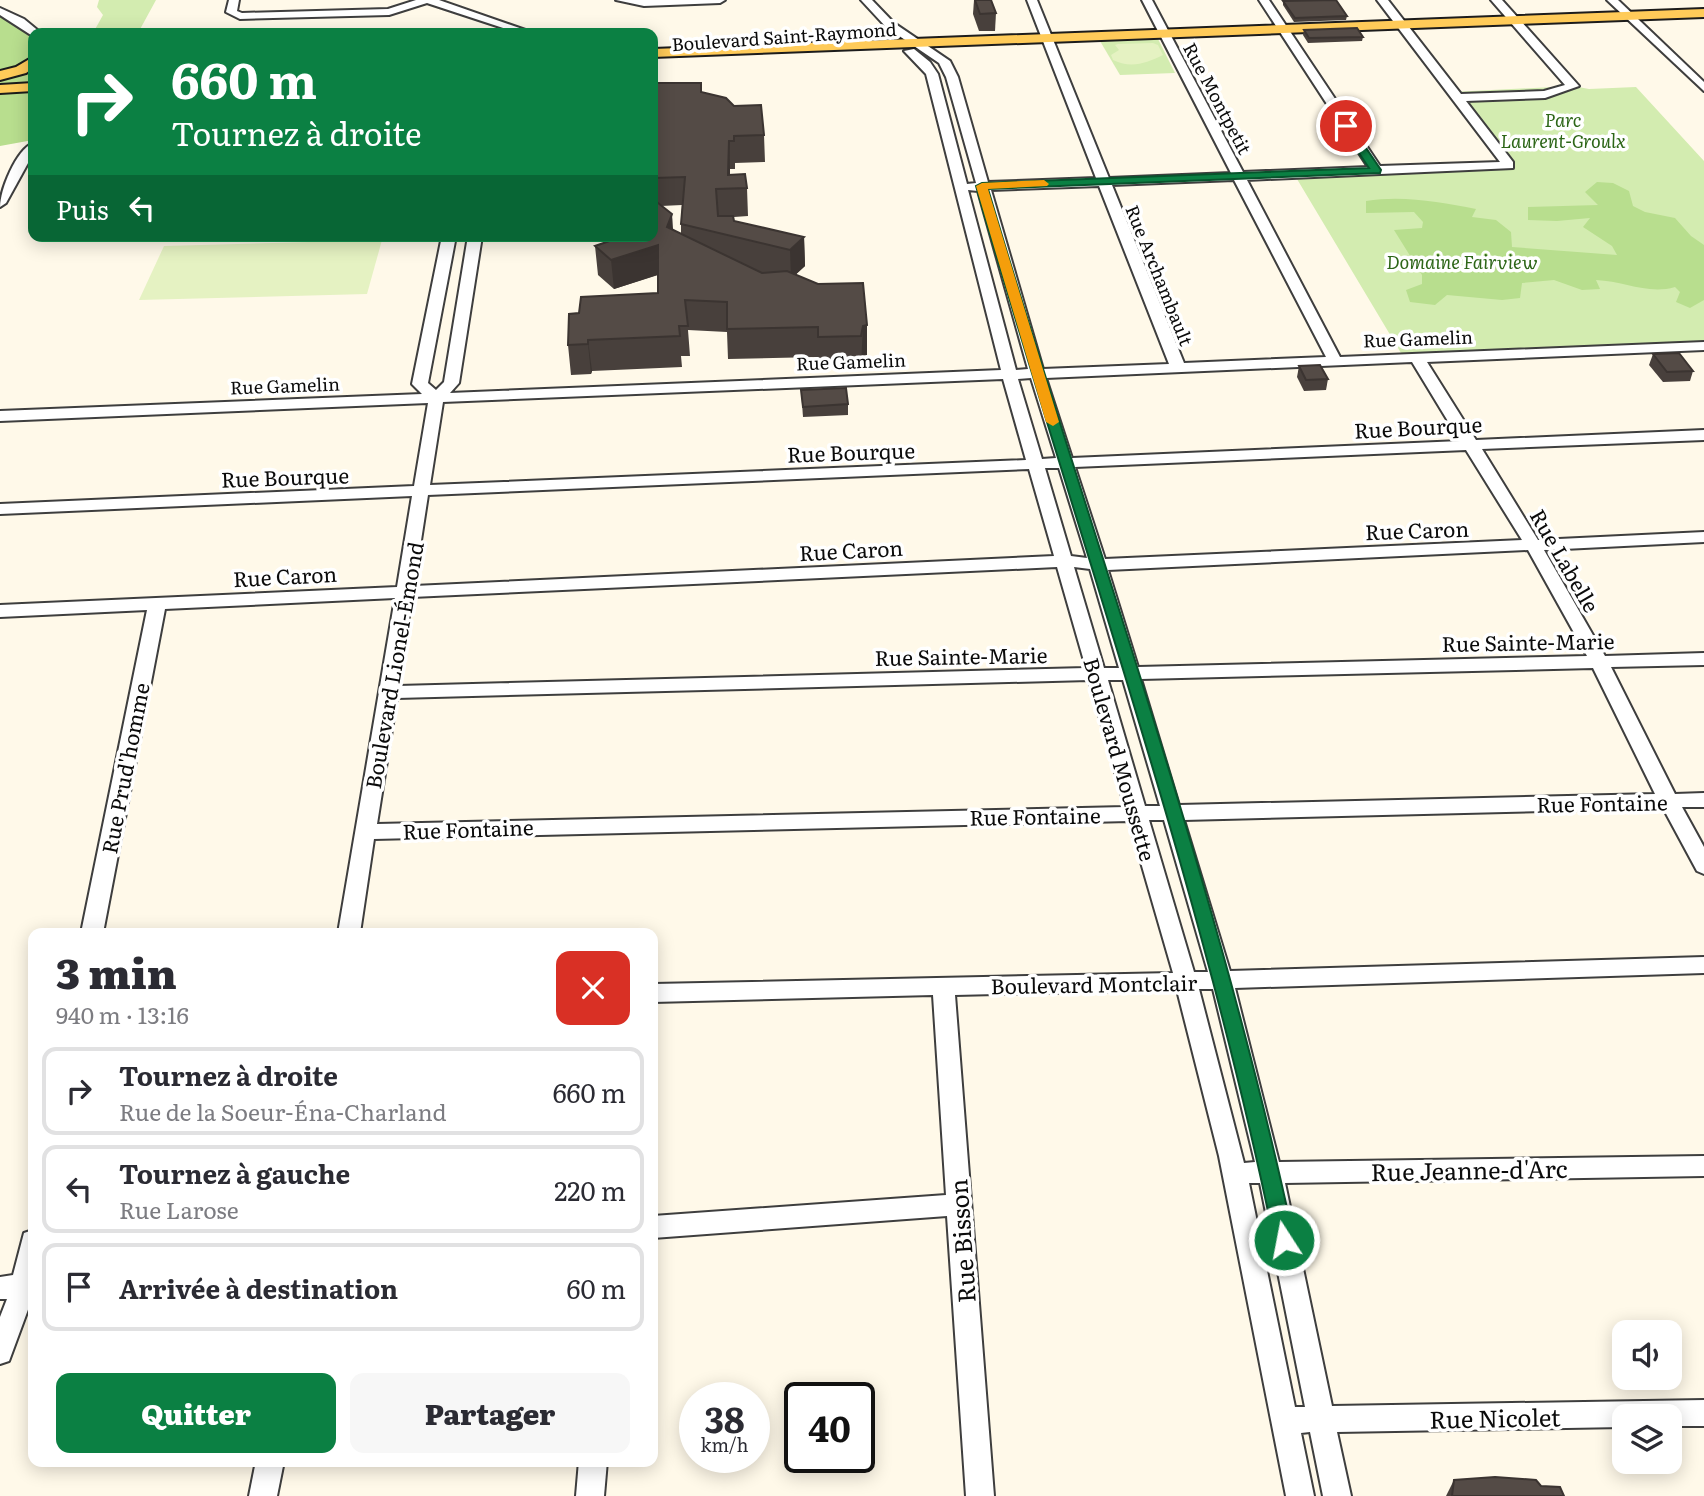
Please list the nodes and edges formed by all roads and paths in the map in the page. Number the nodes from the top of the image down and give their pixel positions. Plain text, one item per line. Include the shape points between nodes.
1 (234, 0) edge
2 (427, 0) edge
3 (621, 0) edge
4 (720, 0) edge
5 (866, 0) edge
6 (1032, 0) edge
7 (1147, 0) edge
8 (1264, 0) edge
9 (1382, 0) edge
10 (1496, 0) edge
11 (1612, 0) edge
12 (0, 11) edge
13 (1704, 13) edge
14 (1629, 16) junction
15 (1514, 20) junction
16 (1399, 24) junction
17 (878, 27) junction
18 (29, 28) edge
19 (497, 28) edge
20 (1282, 28) junction
21 (1164, 32) junction
22 (1046, 37) junction
23 (970, 40) junction
24 (906, 44) junction
25 (858, 45) junction
26 (658, 53) edge
27 (944, 61) junction
28 (658, 64) edge
29 (28, 65) edge
30 (28, 77) edge
31 (0, 78) edge
32 (28, 87) edge
33 (1704, 88) edge
34 (0, 89) edge
35 (1457, 98) junction
36 (28, 153) edge
37 (1376, 170) junction
38 (1240, 176) junction
39 (1103, 181) junction
40 (982, 186) junction
41 (962, 187) junction
42 (0, 203) edge
43 (448, 242) edge
44 (474, 242) edge
45 (1704, 346) edge
46 (1417, 358) junction
47 (1335, 361) junction
48 (1178, 367) junction
49 (1036, 373) junction
50 (1009, 374) junction
51 (436, 397) junction
52 (0, 416) edge
53 (1704, 435) edge
54 (1471, 445) junction
55 (1064, 463) junction
56 (1035, 465) junction
57 (422, 490) junction
58 (0, 509) edge
59 (1704, 537) edge
60 (1533, 547) junction
61 (1065, 561) junction
62 (1098, 565) junction
63 (407, 592) junction
64 (157, 604) junction
65 (0, 611) edge
66 (1704, 659) edge
67 (1599, 662) junction
68 (1131, 674) junction
69 (1097, 675) junction
70 (388, 692) junction
71 (1704, 800) edge
72 (1668, 801) junction
73 (1137, 812) junction
74 (1173, 812) junction
75 (365, 832) junction
76 (1704, 866) edge
77 (93, 928) edge
78 (350, 928) edge
79 (1704, 965) edge
80 (1222, 980) junction
81 (1186, 981) junction
82 (943, 985) junction
83 (658, 993) edge
84 (1704, 1166) edge
85 (1270, 1172) junction
86 (1235, 1173) junction
87 (958, 1205) junction
88 (658, 1227) edge
89 (28, 1257) edge
90 (19, 1286) edge
91 (0, 1352) edge
92 (1704, 1413) edge
93 (1285, 1420) junction
94 (1320, 1420) junction
95 (269, 1467) edge
96 (592, 1467) edge
97 (263, 1496) edge
98 (590, 1496) edge
99 (979, 1496) edge
100 (1300, 1496) edge
101 (1337, 1496) edge

1 - 2 street via 231,12 240,16 389,12
2 - 19 street
3 - 4 street
5 - 17 street
5 - 24 street
6 - 22 street, Rue Archambault
7 - 21 street, Rue Montpetit
8 - 20 street
9 - 16 street
10 - 15 street
11 - 14 street
12 - 18 street
13 - 14 main road, Boulevard Saint-Raymond
14 - 15 main road, Boulevard Saint-Raymond
14 - 33 street
15 - 16 main road, Boulevard Saint-Raymond
15 - 35 street via 1573,86 1545,94
16 - 20 main road, Boulevard Saint-Raymond
16 - 35 street
17 - 24 street
17 - 25 main road via 875,37
20 - 21 main road, Boulevard Saint-Raymond
20 - 37 street
21 - 22 main road, Boulevard Saint-Raymond
21 - 38 street, Rue Montpetit
22 - 23 main road, Boulevard Saint-Raymond
22 - 39 street, Rue Archambault
23 - 24 main road, Boulevard Saint-Raymond
23 - 27 main road via 943,48 940,55
24 - 25 main road, Boulevard Saint-Raymond
24 - 27 street
24 - 28 main road, Boulevard Saint-Raymond via 786,58
24 - 41 street, Boulevard Moussette via 932,74
25 - 26 main road, Boulevard Saint-Raymond
27 - 40 street, Boulevard Moussette
29 - 31 main road
30 - 31 main road
32 - 34 main road
35 - 37 street via 1508,165
36 - 42 street
37 - 38 street
38 - 39 street
38 - 47 street, Rue Montpetit
39 - 40 street
39 - 48 street, Rue Archambault
40 - 41 street
40 - 49 street, Boulevard Moussette
41 - 50 street, Boulevard Moussette
43 - 51 street via 420,384
44 - 51 street, Boulevard Lionel-Émond via 451,383
45 - 46 street, Rue Gamelin
46 - 47 street, Rue Gamelin
46 - 54 street, Rue Labelle
47 - 48 street, Rue Gamelin
48 - 49 street, Rue Gamelin
49 - 50 street, Rue Gamelin
49 - 55 street, Boulevard Moussette
50 - 51 street, Rue Gamelin
50 - 56 street, Boulevard Moussette
51 - 52 street, Rue Gamelin
51 - 57 street, Boulevard Lionel-Émond
53 - 54 street, Rue Bourque
54 - 55 street, Rue Bourque
54 - 60 street, Rue Labelle
55 - 56 street, Rue Bourque
55 - 62 street, Boulevard Moussette
56 - 57 street, Rue Bourque
56 - 61 street, Boulevard Moussette
57 - 58 street, Rue Bourque
57 - 63 street, Boulevard Lionel-Émond
59 - 60 street, Rue Caron
60 - 62 street, Rue Caron
60 - 67 street, Rue Labelle
61 - 62 street, Rue Caron
61 - 63 street, Rue Caron
61 - 69 street, Boulevard Moussette
62 - 68 street, Boulevard Moussette
63 - 64 street, Rue Caron
63 - 70 street, Boulevard Lionel-Émond
64 - 65 street, Rue Caron
64 - 77 street, Rue Prud'homme
66 - 67 street, Rue Sainte-Marie
67 - 68 street, Rue Sainte-Marie
67 - 72 street, Rue Labelle
68 - 69 street, Rue Sainte-Marie
68 - 74 street, Boulevard Moussette
69 - 70 street, Rue Sainte-Marie
69 - 73 street, Boulevard Moussette
70 - 75 street, Boulevard Lionel-Émond
71 - 72 street, Rue Fontaine
72 - 74 street, Rue Fontaine
72 - 76 street, Rue Labelle
73 - 74 street, Rue Fontaine
73 - 75 street, Rue Fontaine
73 - 81 street, Boulevard Moussette
74 - 80 street, Boulevard Moussette
75 - 78 street, Boulevard Lionel-Émond
79 - 80 street, Boulevard Montclair
80 - 81 street, Boulevard Montclair
80 - 85 street, Boulevard Moussette
81 - 82 street, Boulevard Montclair
81 - 86 street, Boulevard Moussette
82 - 83 street, Boulevard Montclair
82 - 87 street, Rue Bisson
84 - 85 street, Rue Jeanne-d'Arc
85 - 86 street, Rue Jeanne-d'Arc
85 - 94 street, Boulevard Moussette
86 - 93 street, Boulevard Moussette
87 - 88 street
87 - 99 street, Rue Bisson
89 - 90 street
90 - 91 street
92 - 94 street, Rue Nicolet
93 - 94 street, Rue Nicolet
93 - 100 street, Boulevard Moussette
94 - 101 street, Boulevard Moussette
95 - 97 street
96 - 98 street

